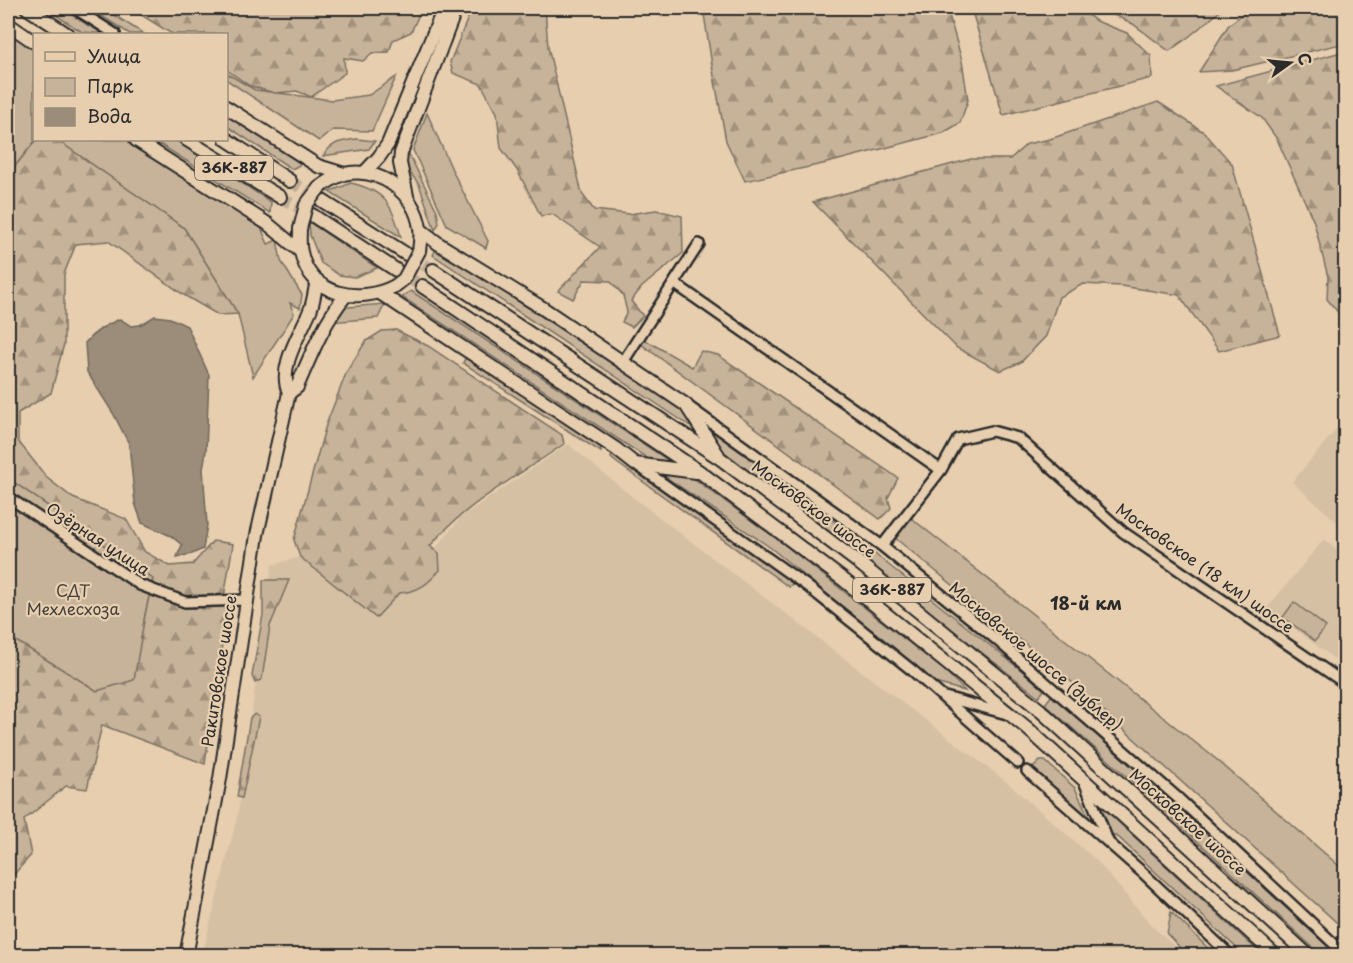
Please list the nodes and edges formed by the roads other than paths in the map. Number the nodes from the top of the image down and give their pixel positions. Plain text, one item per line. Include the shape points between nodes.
1 (27, 8) edge
2 (74, 8) edge
3 (444, 8) edge
4 (456, 8) edge
5 (8, 24) edge
6 (65, 33) edge
7 (113, 33) edge
8 (33, 41) edge
9 (228, 109) edge
10 (228, 140) edge
11 (138, 141) edge
12 (190, 141) edge
13 (364, 173) junction
14 (344, 174) junction
15 (290, 181) tunnel mouth
16 (320, 194) junction
17 (407, 196) junction
18 (280, 197) tunnel mouth
19 (312, 215) tunnel mouth
20 (421, 230) junction
21 (699, 244) dead end
22 (300, 251) junction
23 (406, 254) tunnel mouth
24 (396, 270) tunnel mouth
25 (433, 270) tunnel mouth
26 (317, 280) junction
27 (674, 284) junction
28 (422, 286) tunnel mouth
29 (380, 293) junction
30 (346, 295) junction
31 (623, 363) junction
32 (289, 393) junction
33 (686, 405) junction
34 (721, 459) junction
35 (635, 464) junction
36 (940, 471) junction
37 (700, 472) junction
38 (8, 497) edge
39 (882, 546) junction
40 (247, 600) junction
41 (1346, 684) edge
42 (943, 697) junction
43 (1011, 715) junction
44 (1059, 727) junction
45 (1042, 743) junction
46 (1018, 763) dead end
47 (1027, 771) dead end
48 (1082, 777) junction
49 (1109, 843) junction
50 (1346, 955) edge
51 (186, 956) edge
52 (1231, 956) edge
53 (1276, 956) edge
54 (1309, 956) edge

1 - 6 main road
2 - 7 street
3 - 13 main road via 388,144
4 - 17 main road via 401,153
5 - 8 main road
9 - 14 main road via 318,166
10 - 15 main road, 36К-887
11 - 22 main road via 268,224
12 - 18 main road, 36К-887
13 - 14 main road
13 - 17 main road via 388,181
14 - 16 main road via 330,180
16 - 22 main road, bridge via 306,205
16 - 23 main road
17 - 20 main road
19 - 24 main road
20 - 29 main road, bridge via 419,251 404,279
20 - 31 main road
21 - 27 street
22 - 26 main road
25 - 34 main road, Московское шоссе / 36К-887
26 - 30 main road
26 - 32 main road, Ракитовское шоссе via 312,305 288,361 284,382
27 - 31 street
27 - 36 street
28 - 37 main road, 36К-887
29 - 30 main road
29 - 35 main road
30 - 32 main road, Ракитовское шоссе via 332,311 297,387
31 - 33 main road
32 - 40 main road, Ракитовское шоссе via 257,535
33 - 34 main road
33 - 39 street, Московское шоссе (дублер)
34 - 44 main road, Московское шоссе / 36К-887 via 859,563
35 - 37 main road
35 - 42 street via 807,585
36 - 39 street, Московское (18 км) шоссе
36 - 41 street, Московское (18 км) шоссе via 958,439 992,431 1018,438 1123,532
37 - 43 main road, 36К-887 via 854,588
38 - 40 street, Озёрная улица via 140,585 185,602
39 - 50 street, Московское шоссе (дублер) via 1135,760
40 - 51 main road, Ракитовское шоссе via 216,799
42 - 43 street
42 - 46 street
43 - 45 main road, 36К-887
44 - 45 main road
44 - 54 main road, Московское шоссе / 36К-887
45 - 48 main road, 36К-887
47 - 49 street
48 - 49 street
48 - 53 main road, 36К-887
49 - 52 street

